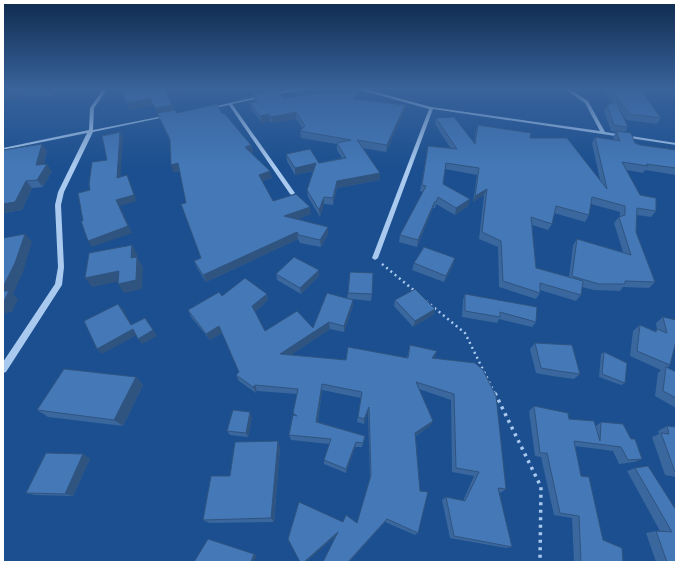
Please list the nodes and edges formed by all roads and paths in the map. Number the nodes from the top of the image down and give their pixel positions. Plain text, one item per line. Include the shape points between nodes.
1 (92, 114) edge
2 (174, 114) edge
3 (237, 114) edge
4 (429, 114) edge
5 (475, 114) edge
6 (592, 114) edge
7 (91, 131) junction
8 (602, 133) junction
9 (676, 144) edge
10 (3, 150) edge
11 (292, 193) dead end
12 (375, 258) joint
13 (3, 369) edge
14 (540, 562) edge

1 - 7 street
2 - 7 street
3 - 11 street
4 - 12 street
5 - 8 street
6 - 8 street
7 - 10 street
7 - 13 street via 61,192 58,206 61,267 58,285
8 - 9 street
12 - 14 path via 465,333 541,488

